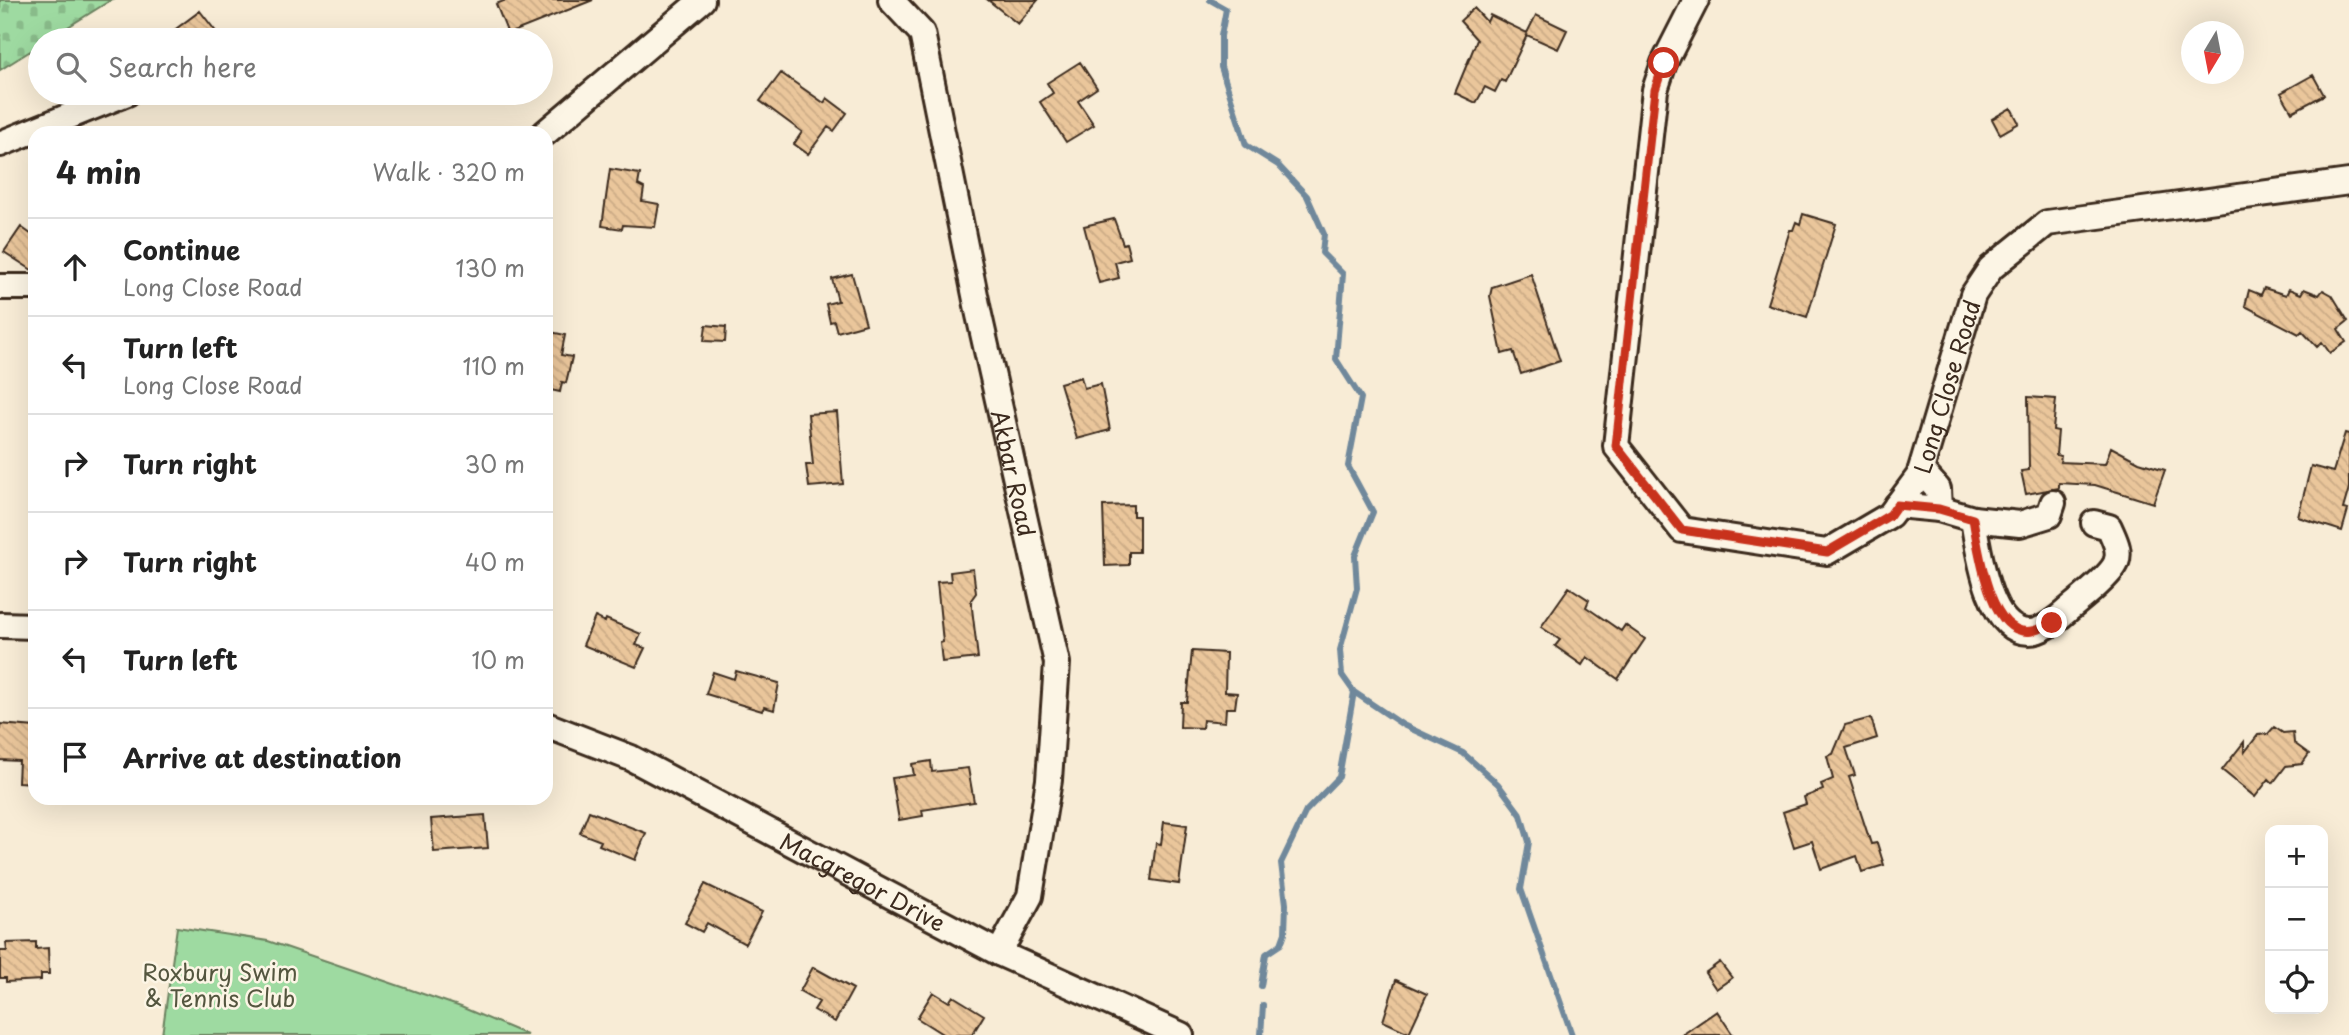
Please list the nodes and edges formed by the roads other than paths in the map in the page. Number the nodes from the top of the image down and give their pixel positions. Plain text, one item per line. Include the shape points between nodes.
1 (702, 0) edge
2 (1696, 0) edge
3 (895, 2) edge
4 (97, 105) edge
5 (45, 126) edge
6 (553, 126) edge
7 (28, 133) edge
8 (0, 144) edge
9 (2349, 182) edge
10 (0, 286) edge
11 (28, 287) edge
12 (1921, 470) junction
13 (2053, 503) dead end
14 (1897, 505) junction
15 (1939, 509) junction
16 (1973, 519) junction
17 (2094, 523) dead end
18 (0, 625) edge
19 (28, 626) edge
20 (553, 728) edge
21 (999, 953) junction
22 (1181, 1035) edge

1 - 6 street
2 - 14 street, Long Close Road via 1655,90 1616,446 1682,530 1827,552 1890,515
3 - 21 street, Akbar Road via 922,33 1057,663 1049,780 1030,895
4 - 5 street
7 - 8 street
9 - 12 street, Long Close Road via 2047,223 2035,229 1991,268 1973,295
10 - 11 street
12 - 14 street, Long Close Road
12 - 15 street via 1938,489
13 - 16 street via 2049,514 2020,524
14 - 15 street
15 - 16 street
16 - 17 street via 1993,604 2015,628 2030,632 2052,623 2116,564 2118,548 2109,527
18 - 19 street
20 - 21 street, Macgregor Drive via 631,758
21 - 22 street, Macgregor Drive

